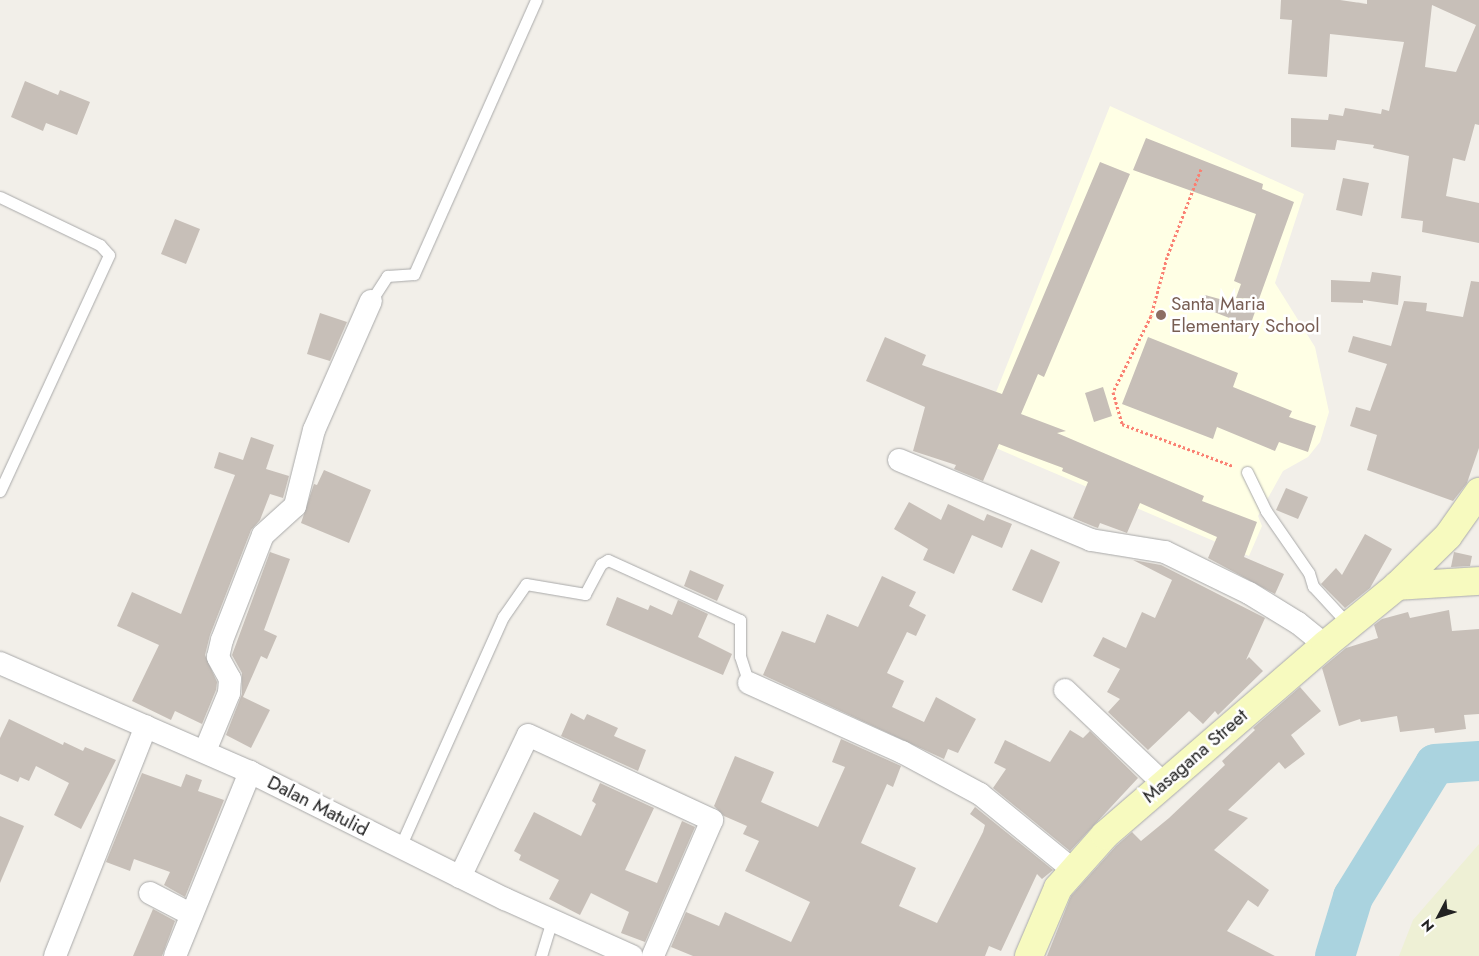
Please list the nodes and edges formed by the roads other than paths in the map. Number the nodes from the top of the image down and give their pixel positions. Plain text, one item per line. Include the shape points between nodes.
1 (536, 0) edge
2 (0, 197) edge
3 (371, 301) joint
4 (899, 460) dead end
5 (1247, 472) road end
6 (0, 491) edge
7 (1479, 492) edge
8 (1479, 581) edge
9 (1397, 586) junction
10 (1349, 625) junction
11 (1324, 645) junction
12 (0, 663) edge
13 (749, 683) joint
14 (1066, 690) dead end
15 (146, 726) junction
16 (205, 751) junction
17 (250, 772) junction
18 (1163, 783) junction
19 (400, 847) junction
20 (1072, 869) junction
21 (460, 877) junction
22 (150, 893) dead end
23 (192, 915) junction
24 (552, 920) junction
25 (55, 956) edge
26 (175, 956) edge
27 (541, 956) edge
28 (632, 956) edge
29 (653, 956) edge
30 (1029, 956) edge

1 - 3 lane via 414,274 387,276
2 - 6 lane via 100,245 109,255
3 - 16 street via 314,430 295,506 263,535 222,640 218,657 230,679 228,693
4 - 11 street via 1091,540 1166,552 1249,593 1298,623
5 - 10 lane via 1266,510 1309,573 1313,586
7 - 9 street, Masagana Street via 1448,536
8 - 9 street
9 - 10 street, Masagana Street
10 - 11 street, Masagana Street
11 - 18 street, Masagana Street
12 - 15 street, Dalan Matulid
13 - 19 lane via 740,656 740,620 608,560 601,564 585,594 526,584 503,617
13 - 20 street via 902,752 980,794
14 - 18 street
15 - 16 street, Dalan Matulid
15 - 25 street
16 - 17 street, Dalan Matulid
17 - 19 street, Dalan Matulid
17 - 23 street
18 - 20 street, Masagana Street
19 - 21 street, Dalan Matulid
20 - 30 street, Masagana Street via 1050,904
21 - 24 street, Dalan Matulid
21 - 29 street via 528,736 712,820
22 - 23 street
23 - 26 street
24 - 27 lane
24 - 28 street, Dalan Matulid

